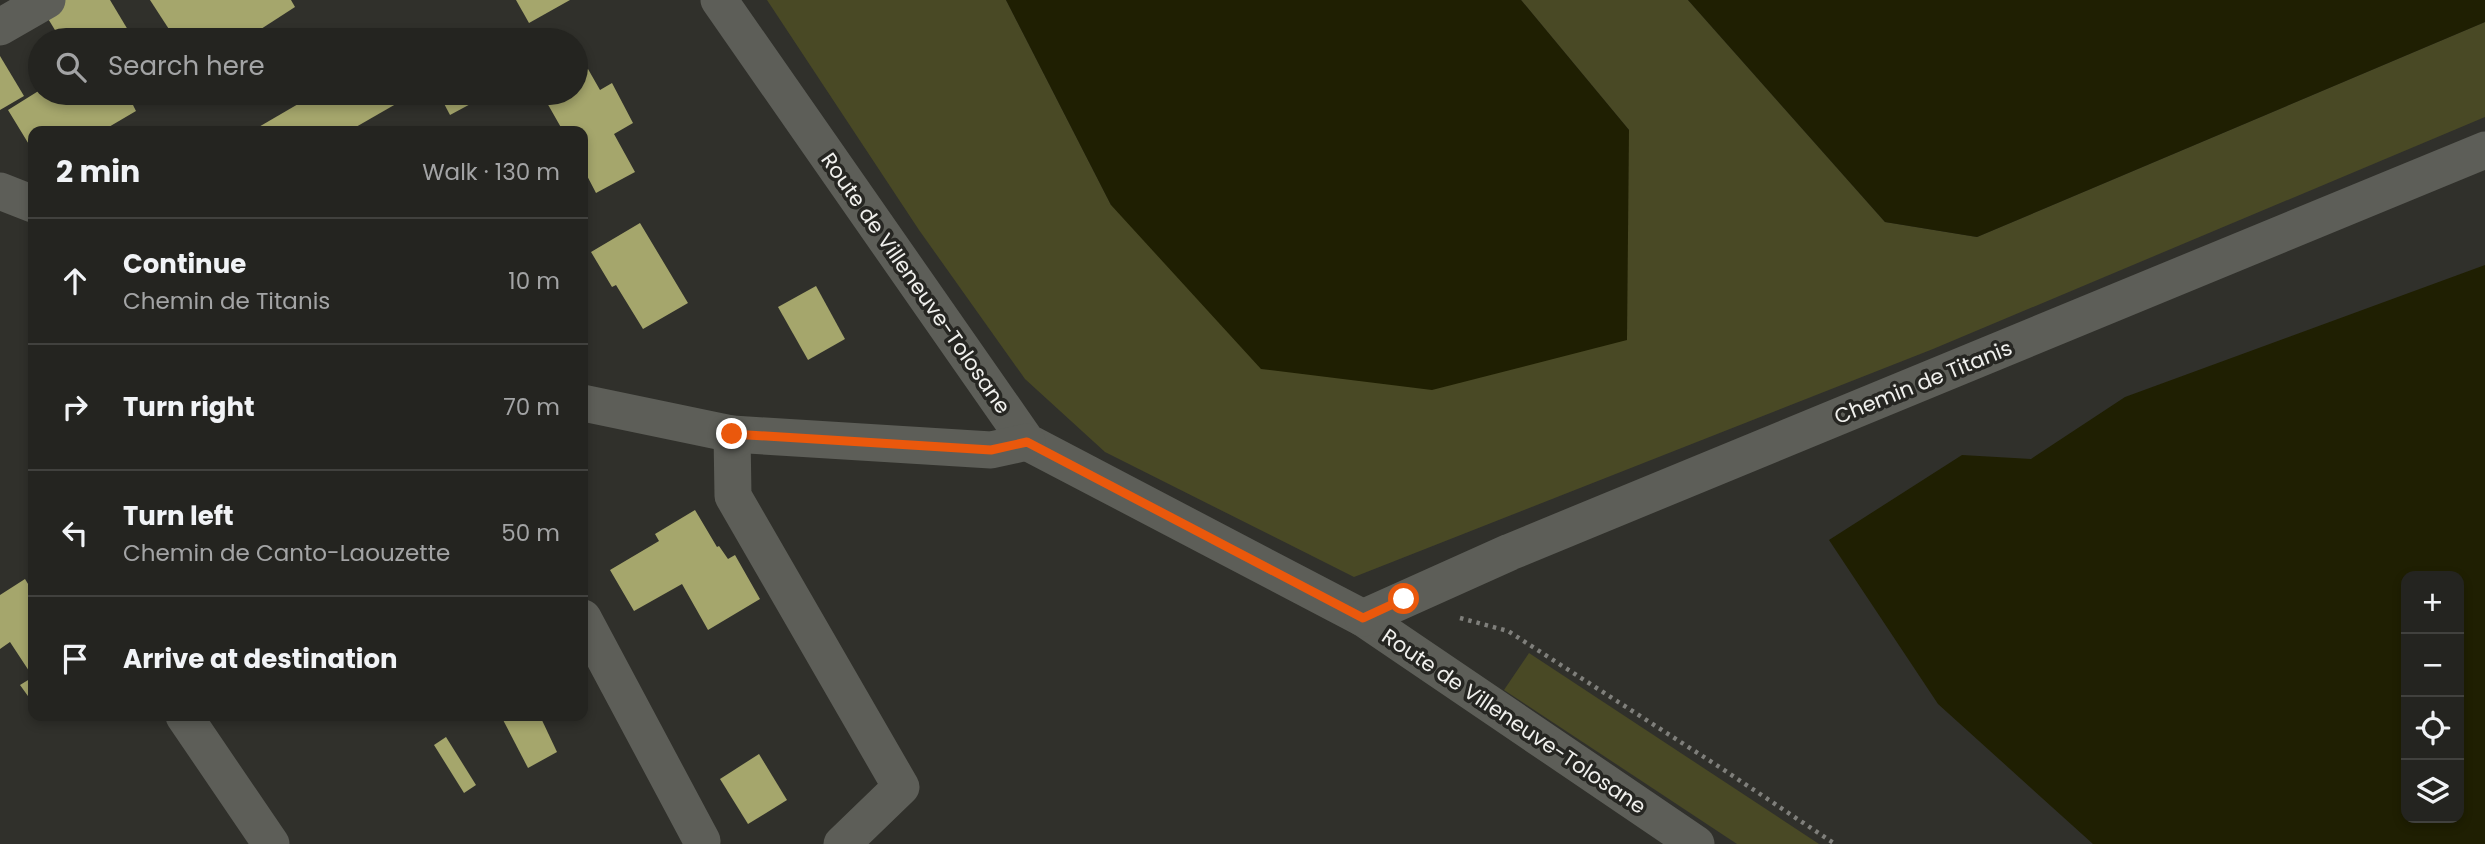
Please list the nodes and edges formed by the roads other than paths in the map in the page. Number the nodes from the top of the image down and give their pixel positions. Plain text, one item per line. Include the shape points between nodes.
1 (47, 0) edge
2 (719, 0) edge
3 (0, 27) edge
4 (2485, 150) edge
5 (0, 191) edge
6 (28, 202) edge
7 (588, 404) edge
8 (732, 434) junction
9 (1027, 442) junction
10 (1363, 618) junction
11 (588, 627) edge
12 (187, 721) edge
13 (271, 844) edge
14 (701, 844) edge
15 (842, 844) edge
16 (1696, 844) edge

1 - 3 street
2 - 9 street, Route de Villeneuve-Tolosane
4 - 10 street, Chemin de Titanis via 1510,552
5 - 6 street
7 - 8 street
8 - 9 street via 991,450
8 - 15 street via 733,496 901,786
9 - 10 street, Route de Villeneuve-Tolosane
10 - 16 street, Route de Villeneuve-Tolosane
11 - 14 street
12 - 13 street

